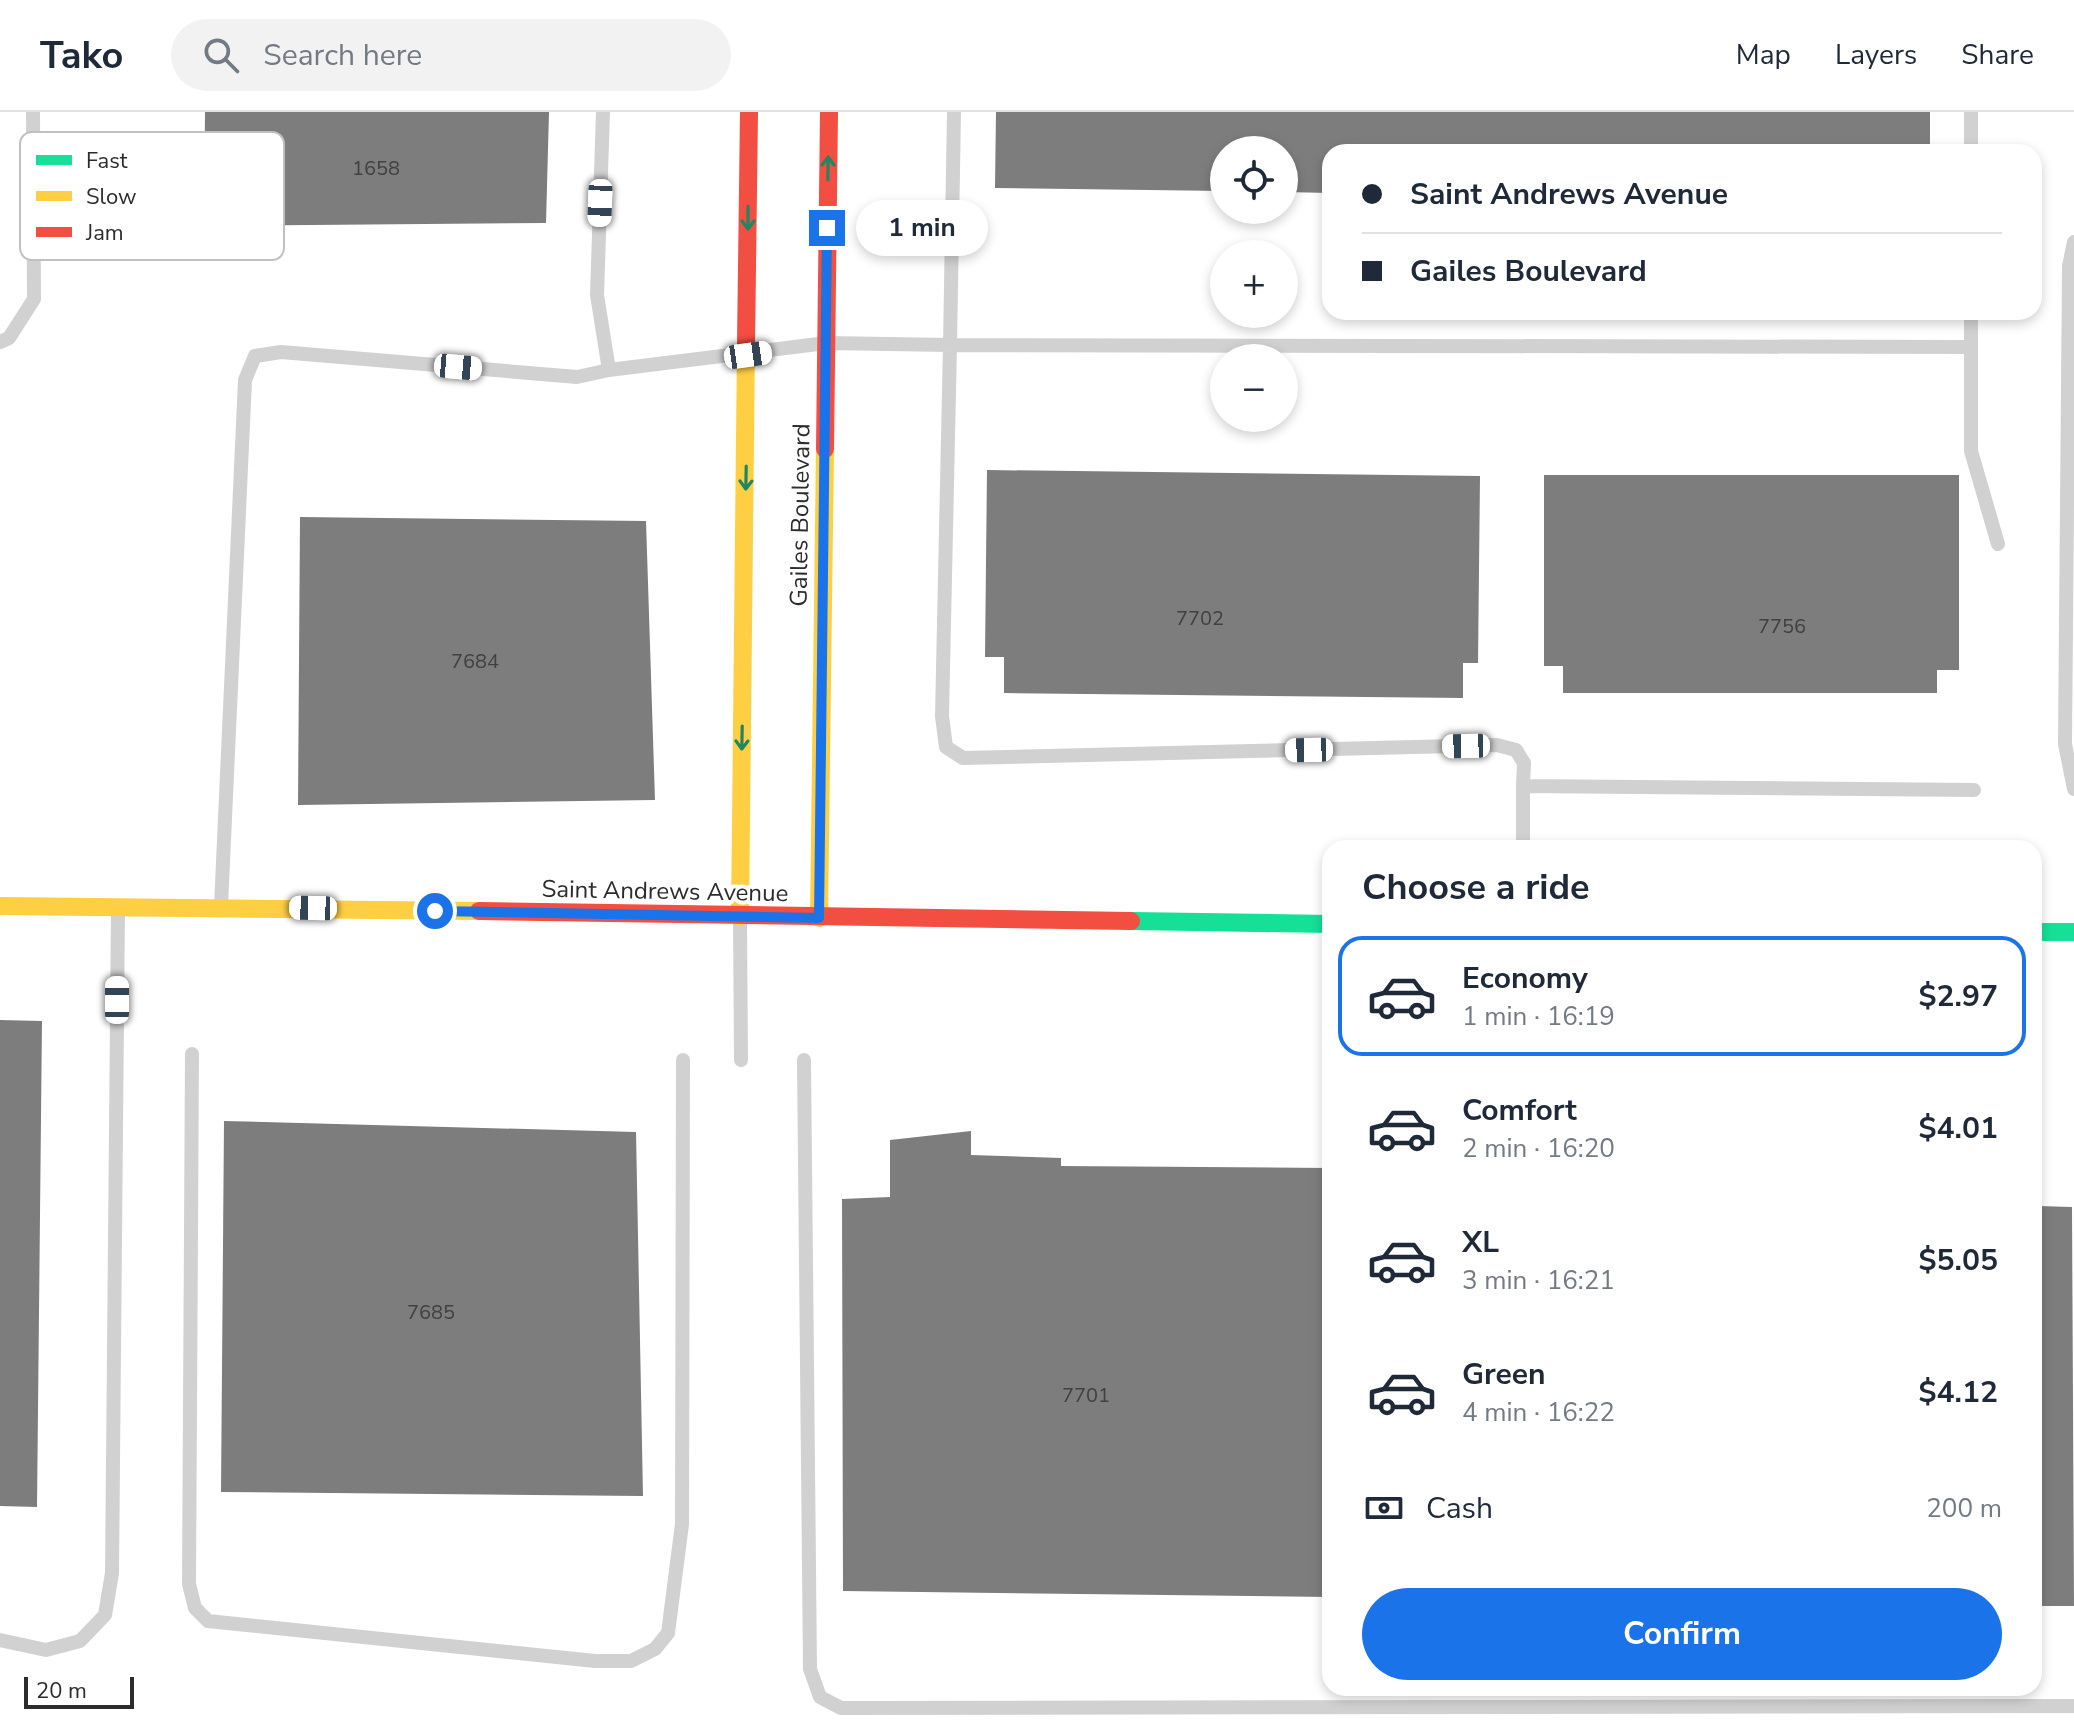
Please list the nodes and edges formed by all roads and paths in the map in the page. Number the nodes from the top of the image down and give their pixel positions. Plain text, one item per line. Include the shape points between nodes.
1 (33, 112) edge
2 (603, 112) edge
3 (749, 112) edge
4 (829, 112) edge
5 (954, 112) edge
6 (1971, 112) edge
7 (33, 132) edge
8 (1971, 144) edge
9 (2074, 242) edge
10 (34, 260) edge
11 (1971, 320) edge
12 (0, 342) edge
13 (826, 343) junction
14 (950, 345) junction
15 (1971, 347) junction
16 (748, 355) junction
17 (609, 370) junction
18 (1998, 544) dead end
19 (2072, 769) edge
20 (1523, 786) junction
21 (2074, 789) edge
22 (1974, 790) dead end
23 (1523, 840) edge
24 (118, 905) junction
25 (0, 906) edge
26 (221, 906) junction
27 (740, 917) junction
28 (819, 918) junction
29 (1322, 924) edge
30 (2042, 932) edge
31 (2074, 932) edge
32 (192, 1054) dead end
33 (683, 1060) dead end
34 (741, 1060) dead end
35 (804, 1060) dead end
36 (0, 1640) edge
37 (2074, 1706) edge

1 - 7 lane
2 - 17 lane via 597,295
3 -> 16 street
13 -> 4 street, Gailes Boulevard
5 - 14 lane
6 - 8 lane
9 - 19 lane via 2069,266 2065,744
10 - 12 lane via 34,299 9,338
11 - 15 lane
13 - 14 lane
13 - 16 lane
13 - 28 street, Gailes Boulevard
14 - 15 lane
14 - 20 lane via 942,716 946,747 963,758 1497,745 1516,750 1524,763
15 - 18 lane via 1971,451
16 - 17 lane
16 -> 27 street
17 - 26 lane via 577,377 281,352 255,356 245,380
19 - 21 lane
20 - 22 lane
20 - 23 lane
24 - 25 street, Saint Andrews Avenue
24 - 26 street, Saint Andrews Avenue
24 - 36 lane via 112,1573 105,1615 80,1641 46,1650
26 - 27 street, Saint Andrews Avenue
27 - 28 street, Saint Andrews Avenue
27 - 34 lane
28 - 29 street, Saint Andrews Avenue
30 - 31 street
32 - 33 lane via 189,1584 195,1608 208,1621 595,1661 631,1661 655,1649 668,1633 682,1524
35 - 37 lane via 810,1669 820,1697 841,1708

